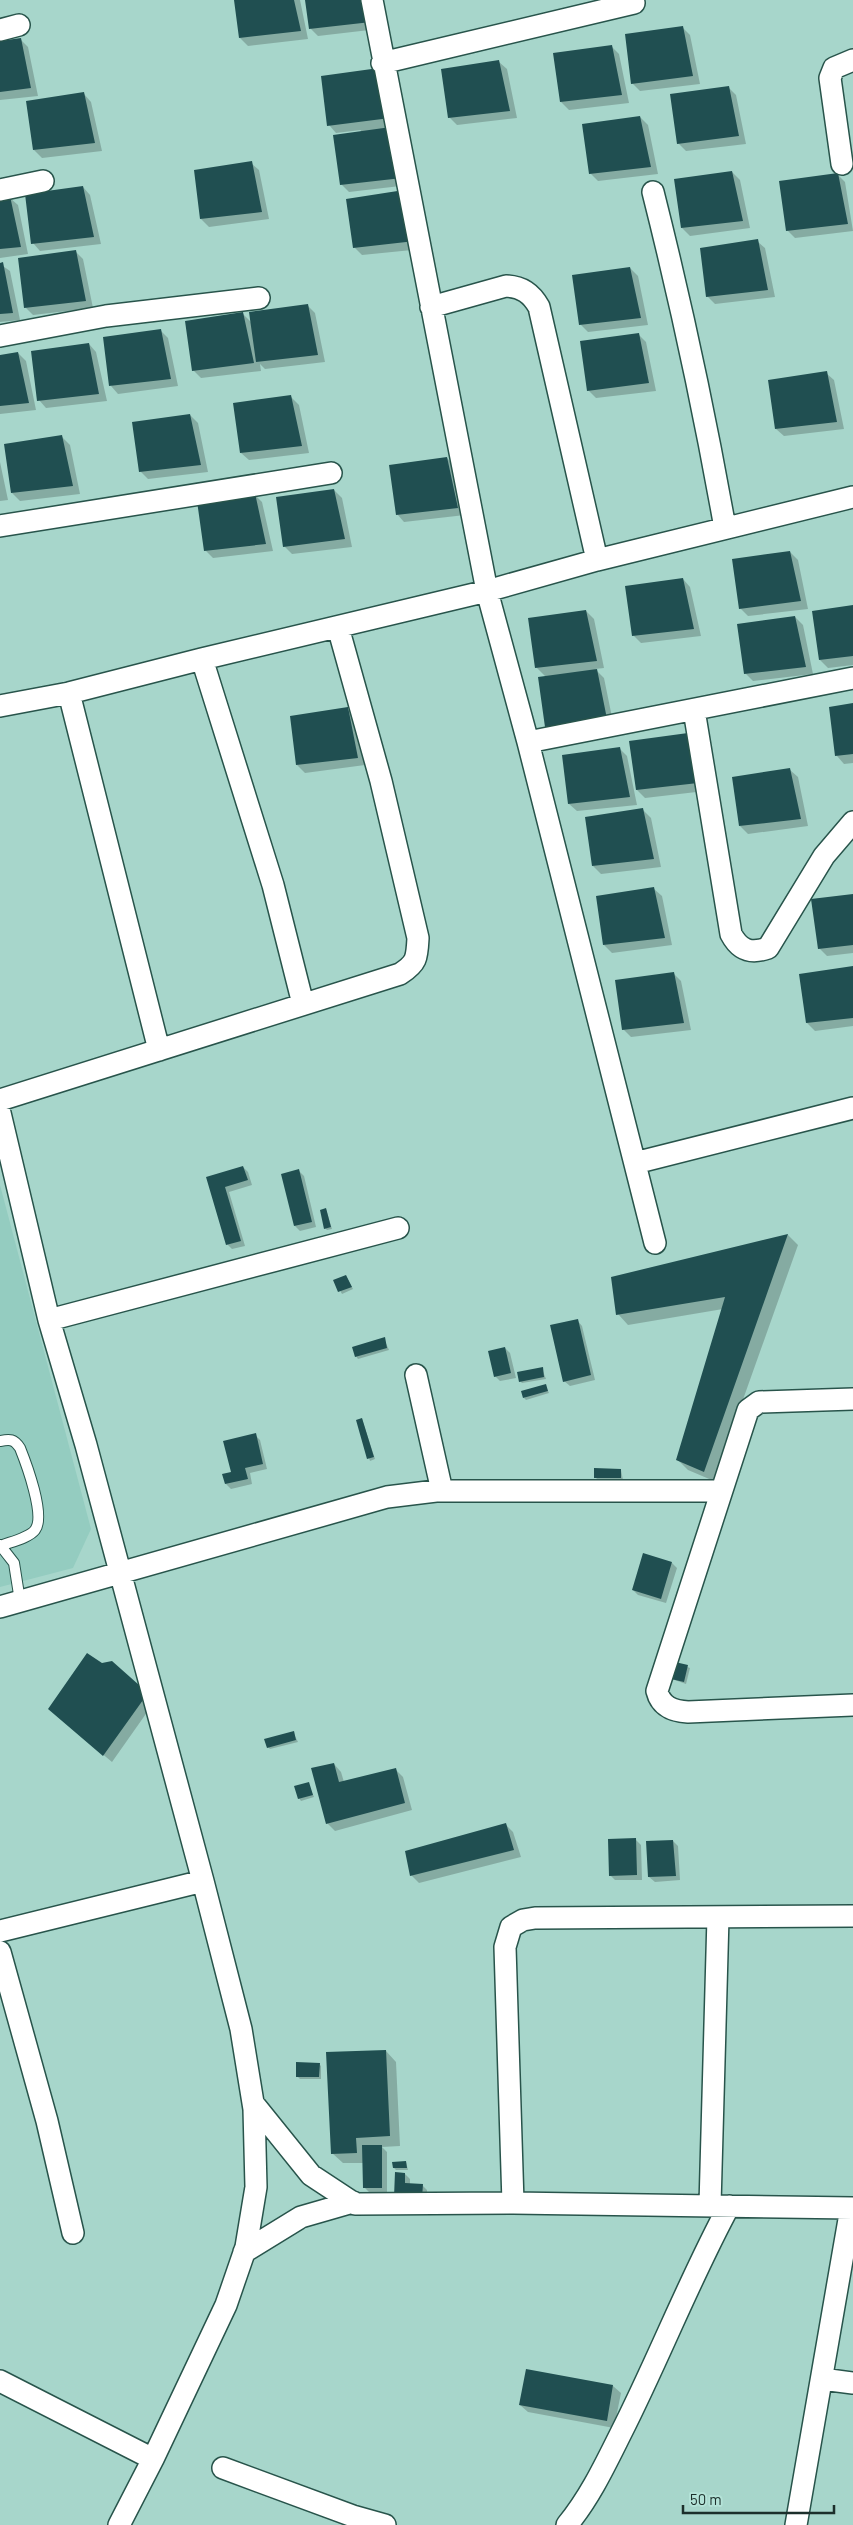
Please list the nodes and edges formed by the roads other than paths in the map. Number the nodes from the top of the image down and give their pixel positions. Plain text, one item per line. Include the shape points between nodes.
1 (372, 0) edge
2 (634, 3) dead end
3 (853, 60) edge
4 (382, 63) junction
5 (842, 164) dead end
6 (43, 181) dead end
7 (0, 190) edge
8 (653, 192) dead end
9 (259, 298) dead end
10 (431, 307) junction
11 (0, 336) edge
12 (331, 473) dead end
13 (853, 497) edge
14 (0, 526) edge
15 (726, 528) junction
16 (597, 560) junction
17 (487, 591) junction
18 (338, 627) junction
19 (202, 658) junction
20 (853, 678) edge
21 (69, 693) junction
22 (0, 706) edge
23 (694, 710) junction
24 (528, 742) junction
25 (853, 822) edge
26 (303, 1004) junction
27 (159, 1050) junction
28 (0, 1100) edge
29 (853, 1108) edge
30 (0, 1113) edge
31 (635, 1163) junction
32 (398, 1228) dead end
33 (655, 1243) dead end
34 (49, 1320) junction
35 (416, 1375) dead end
36 (853, 1399) edge
37 (0, 1441) edge
38 (442, 1491) junction
39 (720, 1491) junction
40 (0, 1545) edge
41 (121, 1573) junction
42 (10, 1604) edge
43 (853, 1705) edge
44 (203, 1881) junction
45 (853, 1916) edge
46 (718, 1917) junction
47 (0, 1931) edge
48 (0, 1952) edge
49 (252, 2103) junction
50 (353, 2202) junction
51 (513, 2203) junction
52 (719, 2205) junction
53 (852, 2208) edge
54 (73, 2233) dead end
55 (244, 2252) junction
56 (822, 2379) junction
57 (0, 2381) edge
58 (853, 2383) edge
59 (154, 2460) junction
60 (223, 2468) dead end
61 (119, 2525) edge
62 (385, 2525) edge
63 (567, 2525) edge
64 (796, 2525) edge

1 - 4 street
2 - 4 street
3 - 5 street via 834,68 830,78
4 - 10 street
6 - 7 street
8 - 15 street via 705,413
9 - 11 street via 106,316
10 - 16 street via 506,286 517,287 533,297 539,307
10 - 17 street
12 - 14 street
13 - 15 street
15 - 16 street
16 - 17 street
17 - 18 street
17 - 24 street
18 - 19 street
18 - 26 street via 384,790 418,938 417,954 412,967 400,974
19 - 21 street
19 - 26 street via 273,884
20 - 23 street
21 - 22 street
21 - 27 street
23 - 24 street
23 - 25 street via 731,934 736,944 746,951 768,948 824,856
24 - 31 street
26 - 27 street
27 - 28 street
29 - 31 street
30 - 34 street
31 - 33 street
32 - 34 street
34 - 41 street
35 - 38 street
36 - 39 street via 771,1401 752,1405
37 - 40 lane via 16,1441 20,1448 36,1498 38,1523 31,1533
38 - 39 street
38 - 41 street via 387,1497
39 - 43 street via 660,1677 659,1698 675,1711 688,1712
40 - 42 lane via 14,1563
41 - 42 street
41 - 44 street
44 - 47 street
44 - 49 street via 241,2029
45 - 46 street
46 - 51 street via 535,1918 511,1927 505,1947
46 - 52 street
48 - 54 street via 47,2121
49 - 50 street via 311,2175
49 - 55 street via 256,2187
50 - 51 street
50 - 55 street via 302,2217
51 - 52 street
52 - 53 street
52 - 63 street via 707,2247 625,2426 592,2491
53 - 56 street
55 - 59 street via 226,2305
56 - 58 street
56 - 64 street
57 - 59 street
59 - 61 street
60 - 62 street

